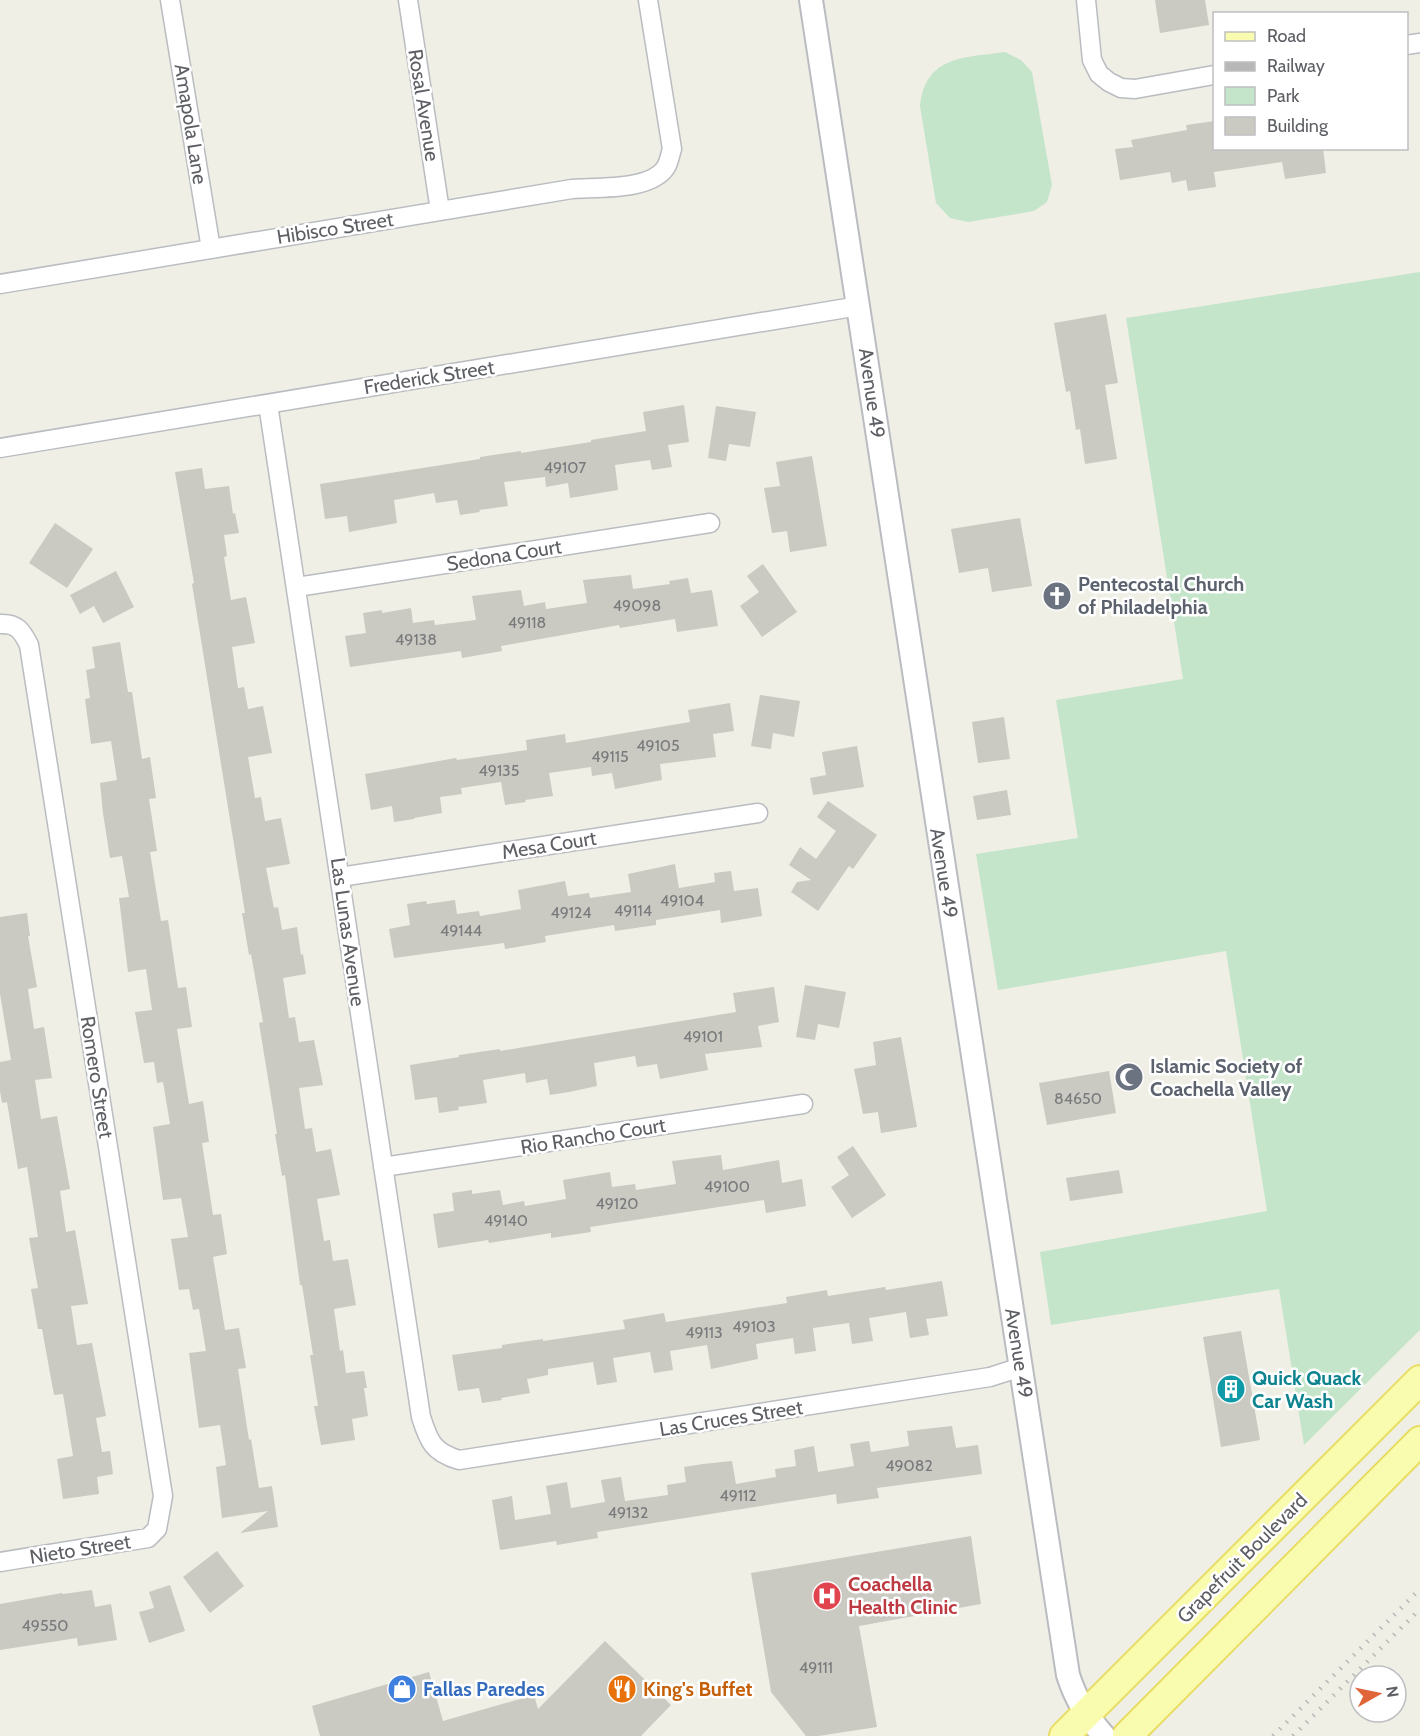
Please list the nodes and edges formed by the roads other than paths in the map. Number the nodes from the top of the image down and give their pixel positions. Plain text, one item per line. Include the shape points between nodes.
1 (170, 0) edge
2 (408, 0) edge
3 (648, 0) edge
4 (811, 0) edge
5 (1086, 0) edge
6 (1213, 75) edge
7 (440, 211) junction
8 (211, 249) junction
9 (0, 284) edge
10 (859, 306) junction
11 (268, 404) junction
12 (0, 448) edge
13 (710, 523) dead end
14 (297, 587) junction
15 (0, 624) edge
16 (758, 813) dead end
17 (340, 877) junction
18 (802, 1104) dead end
19 (383, 1167) junction
20 (1021, 1367) junction
21 (1420, 1380) edge
22 (1420, 1441) edge
23 (441, 1454) joint
24 (157, 1529) joint
25 (0, 1562) edge
26 (1095, 1726) edge
27 (1064, 1736) edge
28 (1127, 1736) edge

1 - 8 street, Amapola Lane
2 - 7 street, Rosal Avenue
3 - 7 street, Hibisco Street via 671,130 672,149 666,168 637,185 572,189
4 - 10 street, Avenue 49
5 - 6 street via 1092,60 1099,74 1109,82 1135,89
7 - 8 street, Hibisco Street
8 - 9 street, Hibisco Street
10 - 11 street, Frederick Street
10 - 20 street, Avenue 49
11 - 12 street, Frederick Street
11 - 14 street, Las Lunas Avenue
13 - 14 street, Sedona Court
14 - 17 street, Las Lunas Avenue
15 - 24 street, Romero Street via 18,627 29,645 164,1496
16 - 17 street, Mesa Court
17 - 19 street, Las Lunas Avenue
18 - 19 street, Rio Rancho Court
19 - 23 street, Las Lunas Avenue via 421,1417 428,1438
20 - 23 street, Las Cruces Street via 990,1377 479,1457 459,1460
20 - 26 street, Avenue 49 via 1068,1675 1074,1694
21 - 26 main road, Grapefruit Boulevard
22 - 28 main road
24 - 25 street, Nieto Street via 148,1538 132,1542
26 - 27 main road, Grapefruit Boulevard

